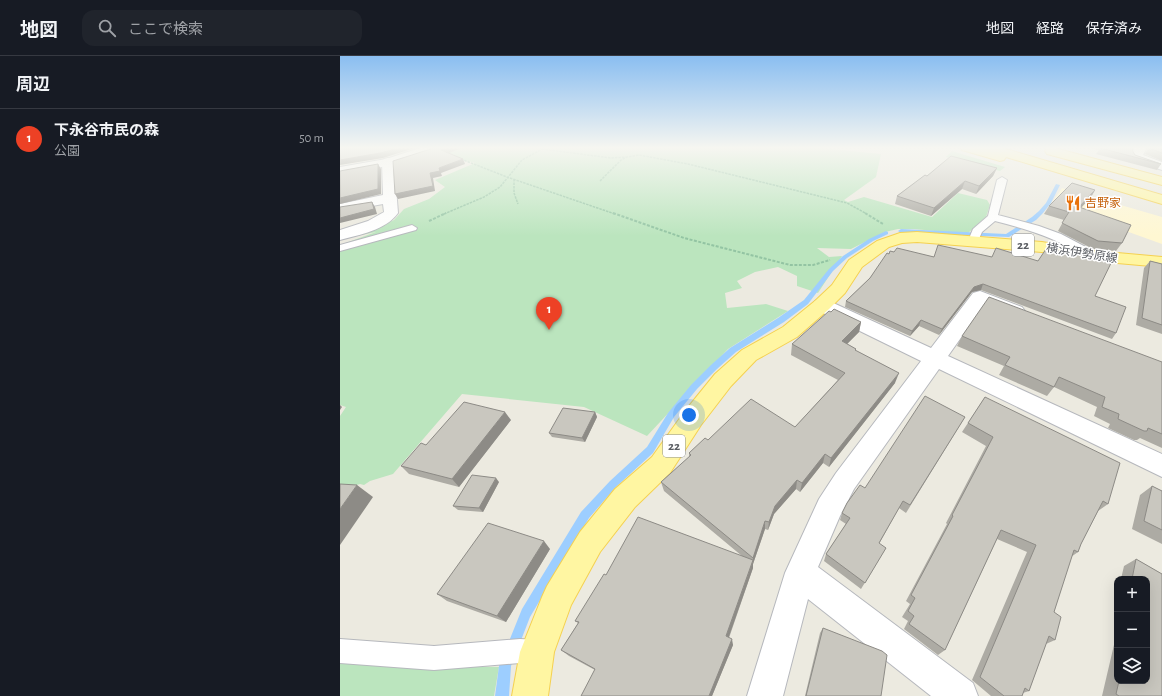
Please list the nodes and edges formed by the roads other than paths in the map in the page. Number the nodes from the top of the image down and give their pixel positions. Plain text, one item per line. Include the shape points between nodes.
1 (389, 177) edge
2 (1070, 177) edge
3 (1085, 177) edge
4 (1125, 177) edge
5 (1147, 177) edge
6 (1002, 180) dead end
7 (1162, 181) edge
8 (1112, 186) junction
9 (1162, 187) edge
10 (391, 198) junction
11 (1162, 200) edge
12 (340, 208) edge
13 (993, 217) junction
14 (412, 228) road end
15 (340, 235) edge
16 (973, 241) junction
17 (340, 248) edge
18 (1095, 256) junction
19 (1162, 262) edge
20 (822, 306) junction
21 (1031, 317) edge
22 (935, 358) junction
23 (1162, 466) edge
24 (800, 573) junction
25 (340, 651) edge
26 (528, 651) junction
27 (530, 696) edge
28 (766, 696) edge
29 (960, 696) edge

1 - 10 street
2 - 8 main road
3 - 8 main road
4 - 9 main road
5 - 7 main road
6 - 13 lane
8 - 11 main road
10 - 12 street
10 - 15 street via 391,213 386,218
13 - 16 lane via 977,231
13 - 18 lane via 1042,230
14 - 17 lane
16 - 18 main road, 横浜伊勢原線 / 22 via 1042,247
16 - 20 main road, 横浜伊勢原線 / 22 via 917,237 892,241 855,264 839,289
18 - 19 main road, 横浜伊勢原線 / 22
20 - 22 street
20 - 26 main road, 22 via 790,332 749,355 723,380 660,465 625,498 590,542
21 - 22 street via 980,297
22 - 23 street
22 - 24 street via 845,481 829,508
24 - 28 street
24 - 29 street
25 - 26 lane via 434,658
26 - 27 main road, 22

